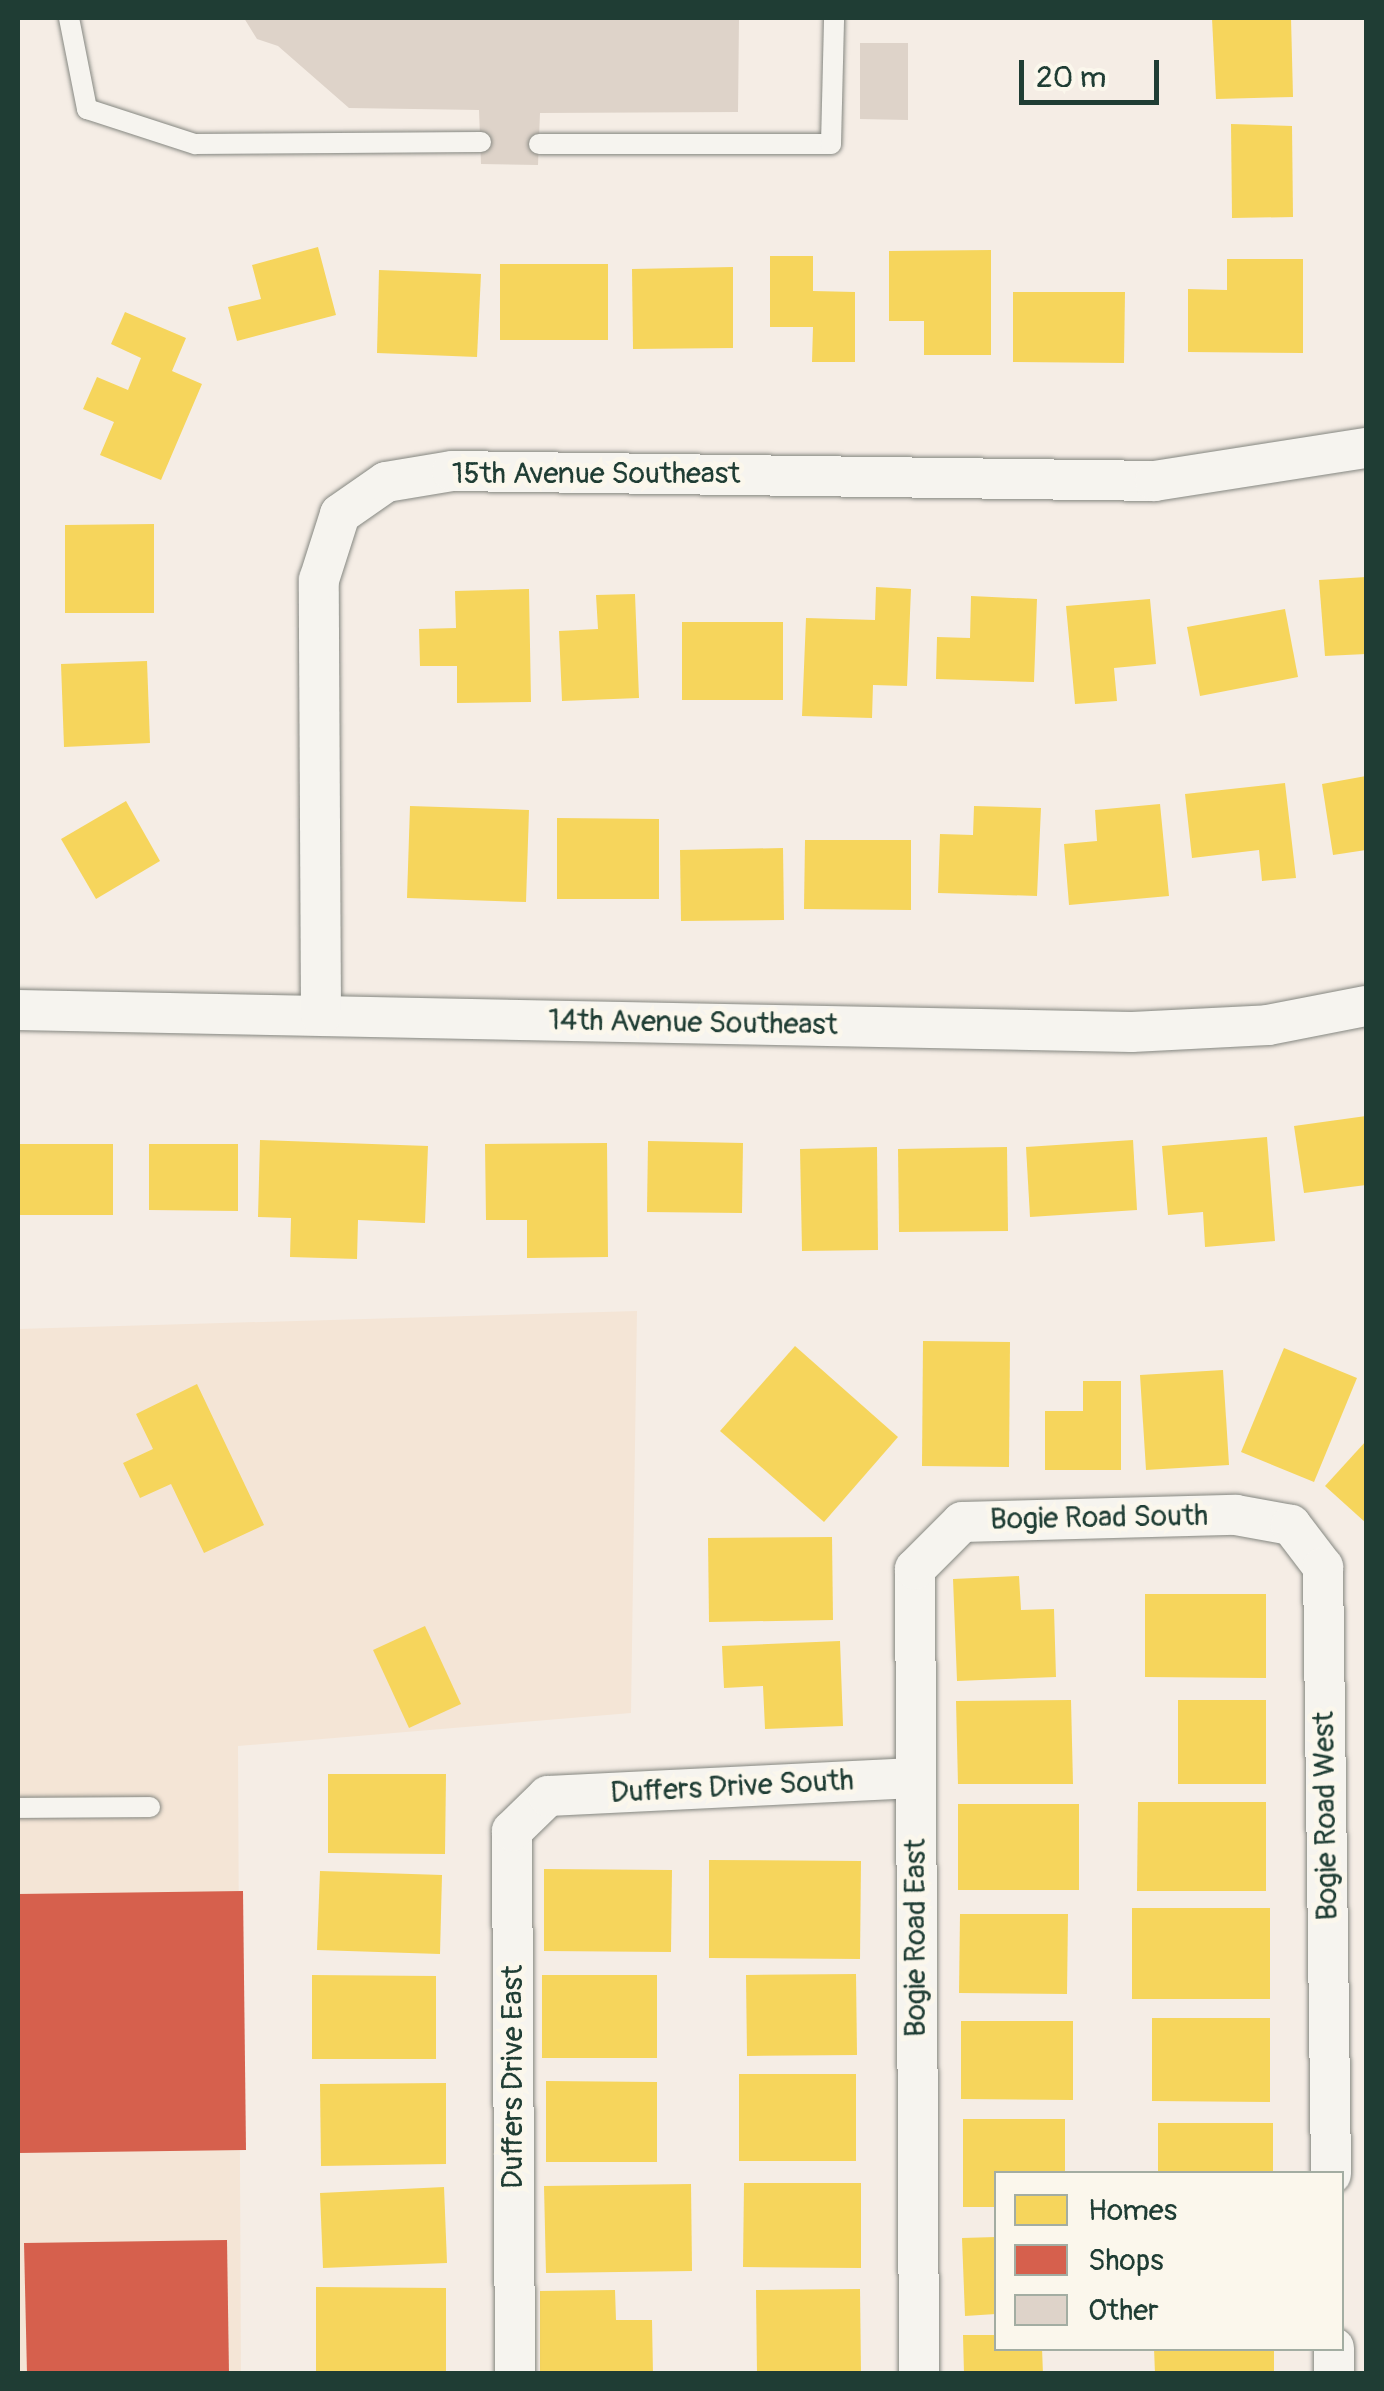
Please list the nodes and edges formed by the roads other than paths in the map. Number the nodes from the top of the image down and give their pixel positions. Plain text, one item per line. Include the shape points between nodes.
1 (69, 18) edge
2 (834, 18) edge
3 (481, 142) dead end
4 (539, 144) dead end
5 (1366, 448) edge
6 (1366, 1006) edge
7 (18, 1010) edge
8 (321, 1016) junction
9 (1236, 1515) joint
10 (962, 1522) joint
11 (915, 1778) junction
12 (548, 1796) joint
13 (150, 1807) dead end
14 (18, 1808) edge
15 (1331, 2171) edge
16 (514, 2374) edge
17 (919, 2374) edge

1 - 3 lane via 87,110 195,144
2 - 4 lane via 831,144
5 - 8 street, 15th Avenue Southeast via 1155,481 452,471 386,482 340,514 318,580
6 - 8 street, 14th Avenue Southeast via 1268,1026 1132,1032
7 - 8 street, 14th Avenue Southeast
9 - 10 street, Bogie Road South
9 - 15 street, Bogie Road West via 1291,1526 1322,1567
10 - 11 street, Bogie Road East via 915,1569
11 - 12 street, Duffers Drive South
11 - 17 street, Bogie Road East
12 - 16 street, Duffers Drive East via 512,1830
13 - 14 lane

